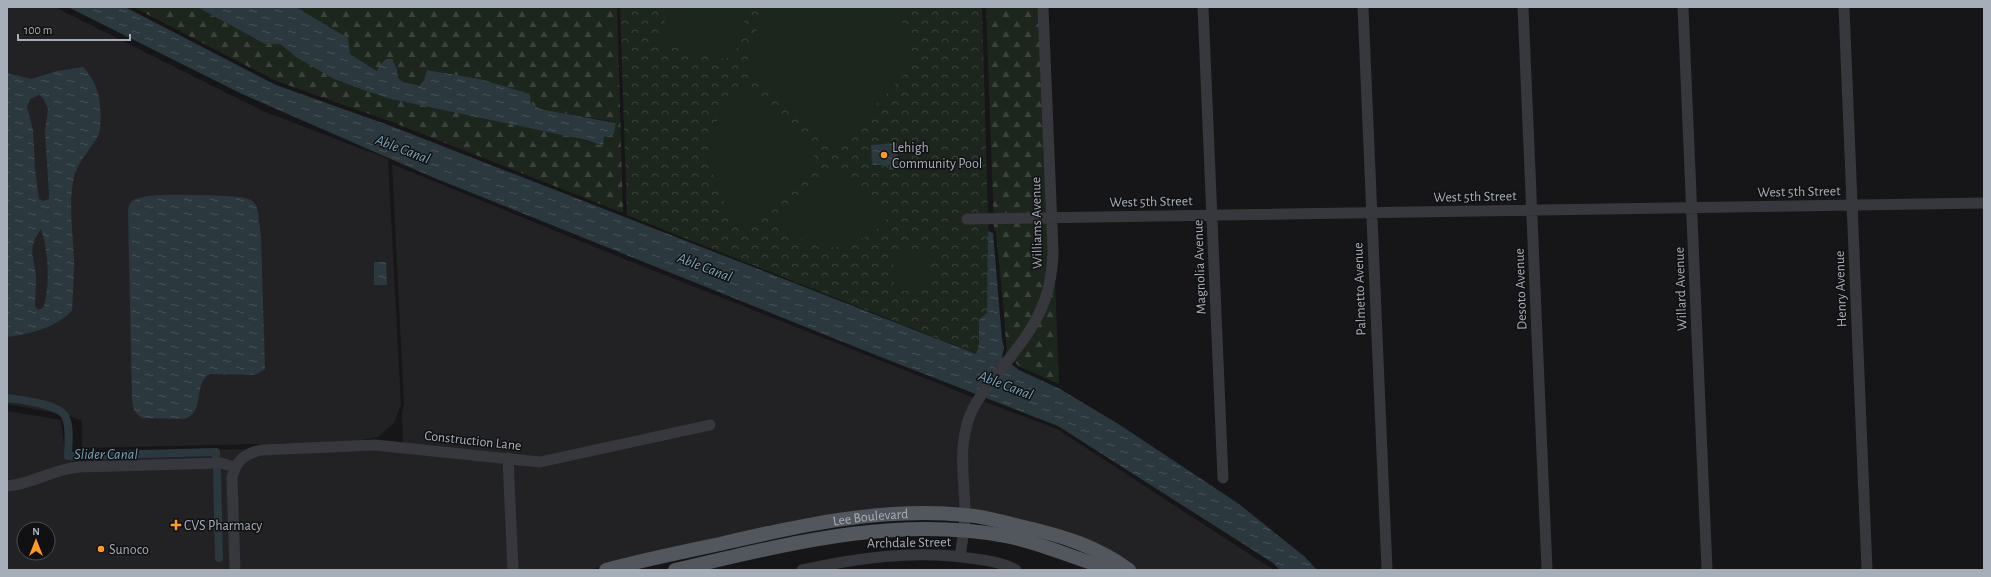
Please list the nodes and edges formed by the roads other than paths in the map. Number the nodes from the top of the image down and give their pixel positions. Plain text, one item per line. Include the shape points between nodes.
1 (1043, 7) edge
2 (1203, 7) edge
3 (1363, 7) edge
4 (1523, 7) edge
5 (1683, 7) edge
6 (1844, 7) edge
7 (1984, 203) edge
8 (1851, 205) junction
9 (1692, 208) junction
10 (1531, 210) junction
11 (1371, 213) junction
12 (1212, 215) junction
13 (1052, 218) junction
14 (967, 219) dead end
15 (710, 425) dead end
16 (508, 458) junction
17 (235, 467) junction
18 (1223, 478) dead end
19 (7, 486) edge
20 (965, 515) junction
21 (963, 530) junction
22 (691, 550) junction
23 (960, 556) junction
24 (235, 570) edge
25 (513, 570) edge
26 (606, 570) edge
27 (644, 570) edge
28 (675, 570) edge
29 (802, 570) edge
30 (1016, 570) edge
31 (1116, 570) edge
32 (1129, 570) edge
33 (1387, 570) edge
34 (1547, 570) edge
35 (1707, 570) edge
36 (1867, 570) edge

1 - 13 street, Williams Avenue
2 - 12 street, Magnolia Avenue
3 - 11 street, Palmetto Avenue
4 - 10 street, Desoto Avenue
5 - 9 street, Willard Avenue
6 - 8 street, Henry Avenue
7 - 8 street, West 5th Street
8 - 9 street, West 5th Street
8 - 36 street, Henry Avenue
9 - 10 street, West 5th Street
9 - 35 street, Willard Avenue
10 - 11 street, West 5th Street
10 - 34 street, Desoto Avenue
11 - 12 street, West 5th Street
11 - 33 street, Palmetto Avenue
12 - 13 street, West 5th Street
12 - 18 street, Magnolia Avenue
13 - 14 street, West 5th Street
13 - 20 street, Williams Avenue via 1053,271 1048,294 1035,323 976,403 964,431 962,442
15 - 16 street, Construction Lane via 551,461
16 - 17 street, Construction Lane via 375,444 261,450 248,453
16 - 25 street
17 - 19 street via 221,463 65,468 28,483
17 - 24 street via 232,488
20 - 21 street, Williams Avenue
20 - 22 main road, Lee Boulevard via 914,512 873,514
20 - 32 main road, Lee Boulevard via 1072,540 1108,555
21 - 23 street, Williams Avenue
21 - 28 main road, Lee Boulevard via 873,530 762,550
21 - 31 main road, Lee Boulevard via 1007,536
22 - 26 main road, Lee Boulevard
22 - 27 main road via 689,559
23 - 29 street, Archdale Street via 866,557
23 - 30 street, Archdale Street via 1001,563

